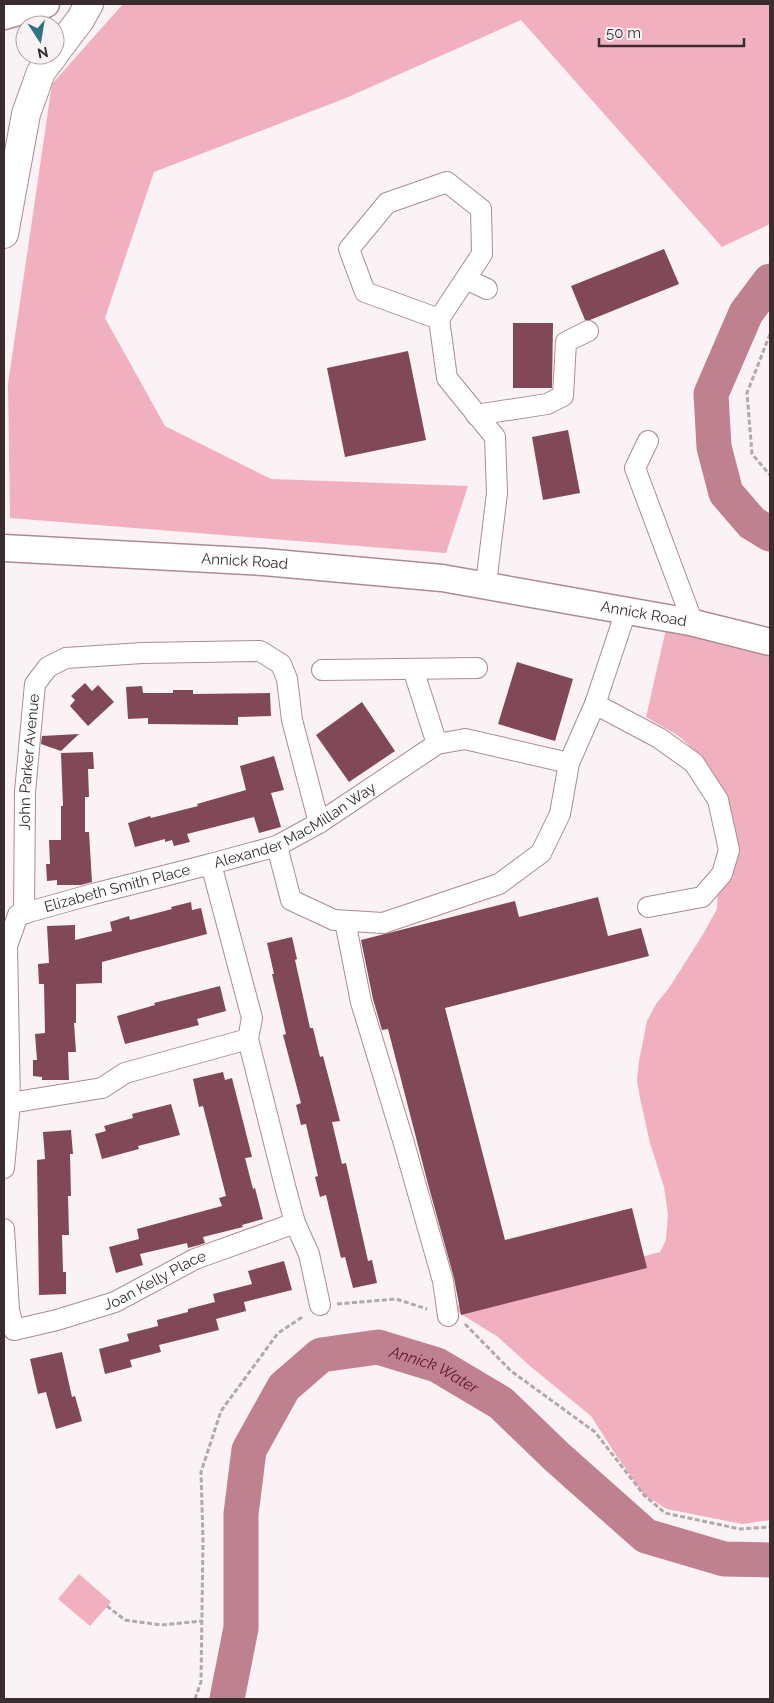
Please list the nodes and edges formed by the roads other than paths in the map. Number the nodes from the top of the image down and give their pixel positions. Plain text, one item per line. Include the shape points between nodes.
1 (89, 4) edge
2 (65, 40) edge
3 (46, 65) edge
4 (4, 234) edge
5 (466, 279) junction
6 (487, 289) dead end
7 (439, 320) junction
8 (588, 331) dead end
9 (476, 415) junction
10 (648, 441) dead end
11 (4, 548) edge
12 (486, 584) junction
13 (626, 611) junction
14 (693, 624) junction
15 (770, 642) edge
16 (477, 668) dead end
17 (413, 669) junction
18 (322, 670) dead end
19 (595, 704) junction
20 (437, 744) junction
21 (569, 763) junction
22 (319, 823) junction
23 (277, 846) junction
24 (211, 864) junction
25 (648, 907) dead end
26 (24, 914) junction
27 (345, 921) junction
28 (248, 1039) junction
29 (10, 1103) junction
30 (4, 1168) edge
31 (295, 1223) junction
32 (4, 1229) edge
33 (320, 1305) road end
34 (448, 1316) road end

1 - 2 highway
3 - 4 highway via 26,114
5 - 6 street
5 - 7 street
5 - 7 street via 482,254 481,209 447,182 387,203 349,249 365,292
7 - 9 street via 447,378
8 - 9 street via 566,342 563,396 547,404
9 - 12 street via 495,437 497,493
10 - 14 street via 635,468
11 - 12 main road, Annick Road via 274,563
12 - 13 main road, Annick Road
13 - 14 main road, Annick Road
13 - 19 street
14 - 15 main road, Annick Road
16 - 17 street
17 - 18 street
17 - 20 street
19 - 21 street
19 - 25 street via 659,738 694,763 718,800 729,850 722,874 702,897
20 - 21 street, Alexander MacMillan Way via 465,739
20 - 22 street, Alexander MacMillan Way
21 - 27 street via 560,814 541,853 500,884 383,923
22 - 23 street, Alexander MacMillan Way
22 - 26 street, John Parker Avenue via 281,664 260,651 66,658 48,667 35,684 25,792
23 - 24 street, Alexander MacMillan Way
23 - 27 street via 291,900 334,920
24 - 26 street, Elizabeth Smith Place
24 - 28 street, Alexander MacMillan Way via 252,1018
26 - 29 street via 18,916 8,946
27 - 34 street via 361,1002 404,1140 443,1281
28 - 29 street via 125,1072 102,1088
28 - 31 street, Alexander MacMillan Way
29 - 30 street
31 - 32 street, Joan Kelly Place via 195,1259 115,1302 14,1330 8,1310
31 - 33 street, Alexander MacMillan Way via 309,1254

